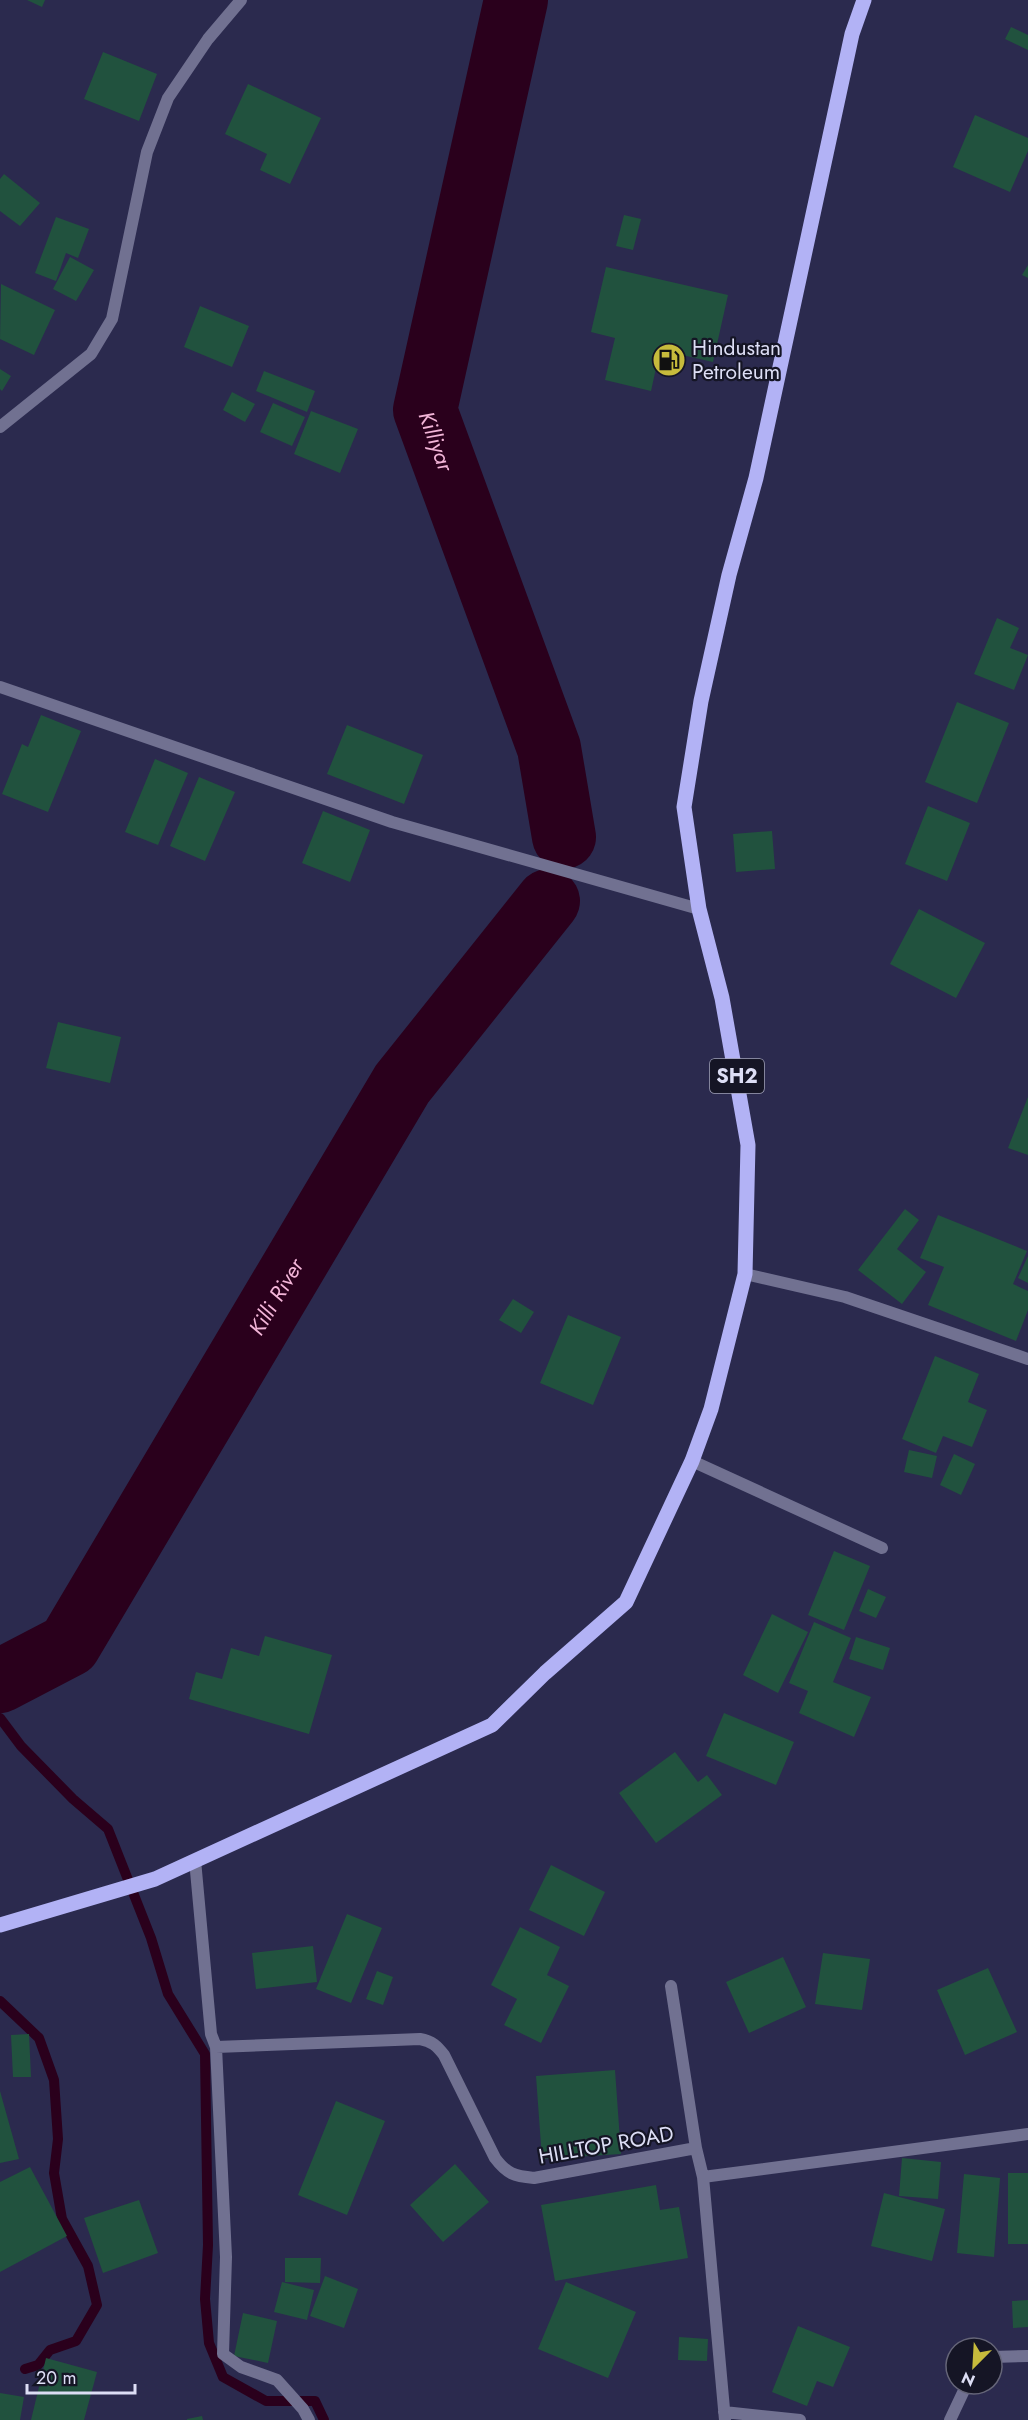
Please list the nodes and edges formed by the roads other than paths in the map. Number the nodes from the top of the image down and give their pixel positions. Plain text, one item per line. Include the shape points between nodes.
1 (241, 0) edge
2 (864, 0) edge
3 (0, 427) edge
4 (0, 687) edge
5 (699, 909) junction
6 (745, 1274) junction
7 (1028, 1359) edge
8 (692, 1461) junction
9 (882, 1548) dead end
10 (195, 1860) junction
11 (3, 1924) edge
12 (671, 1986) dead end
13 (216, 2047) junction
14 (1028, 2134) edge
15 (696, 2148) junction
16 (703, 2176) junction
17 (1028, 2356) edge
18 (1004, 2357) edge
19 (961, 2396) edge
20 (724, 2416) edge
21 (309, 2420) edge
22 (800, 2420) edge
23 (950, 2420) edge

1 - 3 street via 208,39 168,98 147,152 112,319 91,354
2 - 5 main road, SH2 via 852,34 756,478 701,701 684,807
4 - 5 street via 393,822
5 - 6 main road, SH2 via 722,998 748,1145
6 - 7 street via 845,1297
6 - 8 main road, SH2 via 711,1409
8 - 9 street
8 - 10 main road, SH2 via 626,1602 492,1725
10 - 11 main road, SH2 via 155,1879
10 - 13 street via 211,2034
12 - 15 street
13 - 15 street, HILLTOP ROAD via 429,2040 444,2055 495,2158 505,2171 519,2176 534,2178
13 - 21 street via 226,2257 223,2354 241,2367 277,2380
14 - 16 street
15 - 16 street, HILLTOP ROAD
16 - 20 street, HILLTOP ROAD
17 - 18 street
19 - 23 street
20 - 22 street

